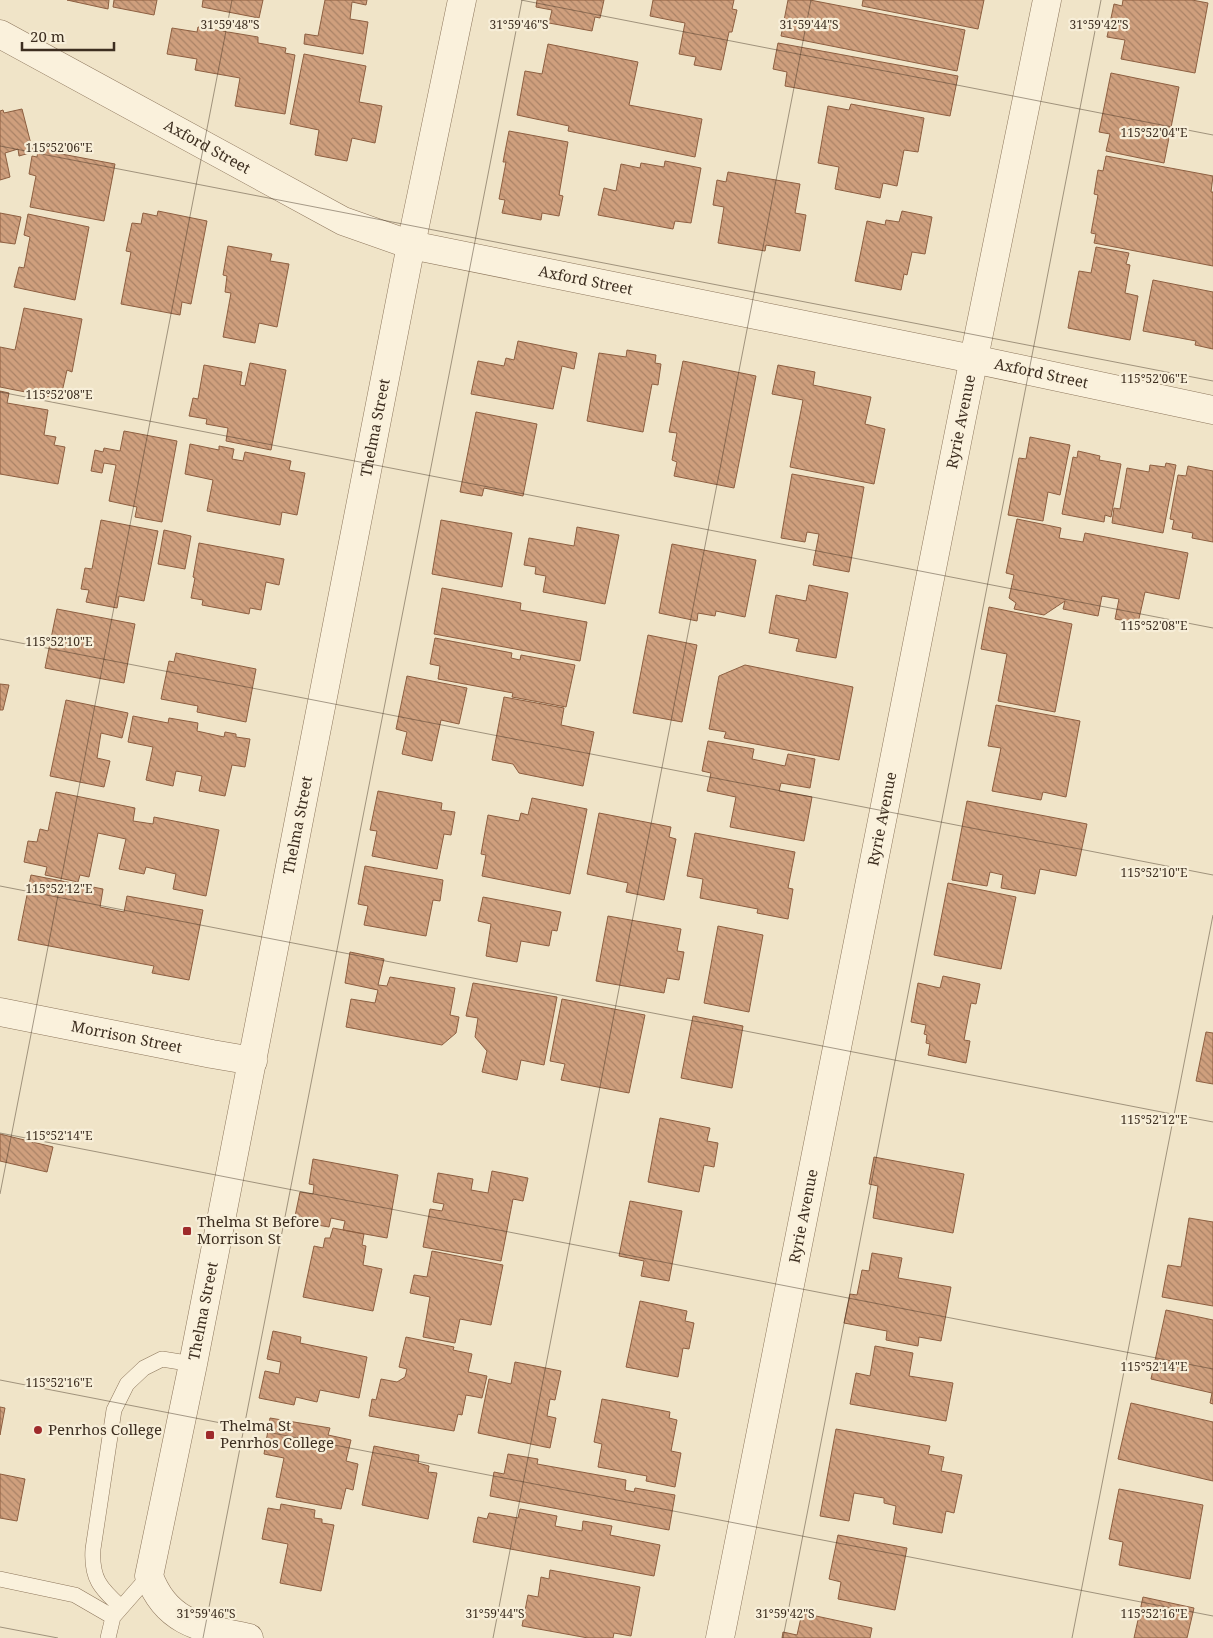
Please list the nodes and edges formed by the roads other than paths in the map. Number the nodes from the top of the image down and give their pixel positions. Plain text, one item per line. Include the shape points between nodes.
1 (462, 0) edge
2 (1047, 0) edge
3 (0, 34) edge
4 (411, 245) junction
5 (974, 359) junction
6 (1213, 410) edge
7 (0, 1012) edge
8 (253, 1061) junction
9 (193, 1364) junction
10 (149, 1576) junction
11 (0, 1579) edge
12 (117, 1612) junction
13 (108, 1638) edge
14 (250, 1638) edge
15 (720, 1638) edge

1 - 4 street, Thelma Street
2 - 5 street, Ryrie Avenue
3 - 4 street, Axford Street via 343,221
4 - 5 street, Axford Street
4 - 8 street, Thelma Street
5 - 6 street, Axford Street
5 - 15 street, Ryrie Avenue
7 - 8 street, Morrison Street
8 - 9 street, Thelma Street
9 - 10 street, Thelma Street
9 - 12 lane via 162,1359 144,1368 127,1384 114,1410 92,1564 97,1580
10 - 12 lane
10 - 14 street via 162,1602 176,1615 197,1626
11 - 12 lane via 75,1595
12 - 13 lane

